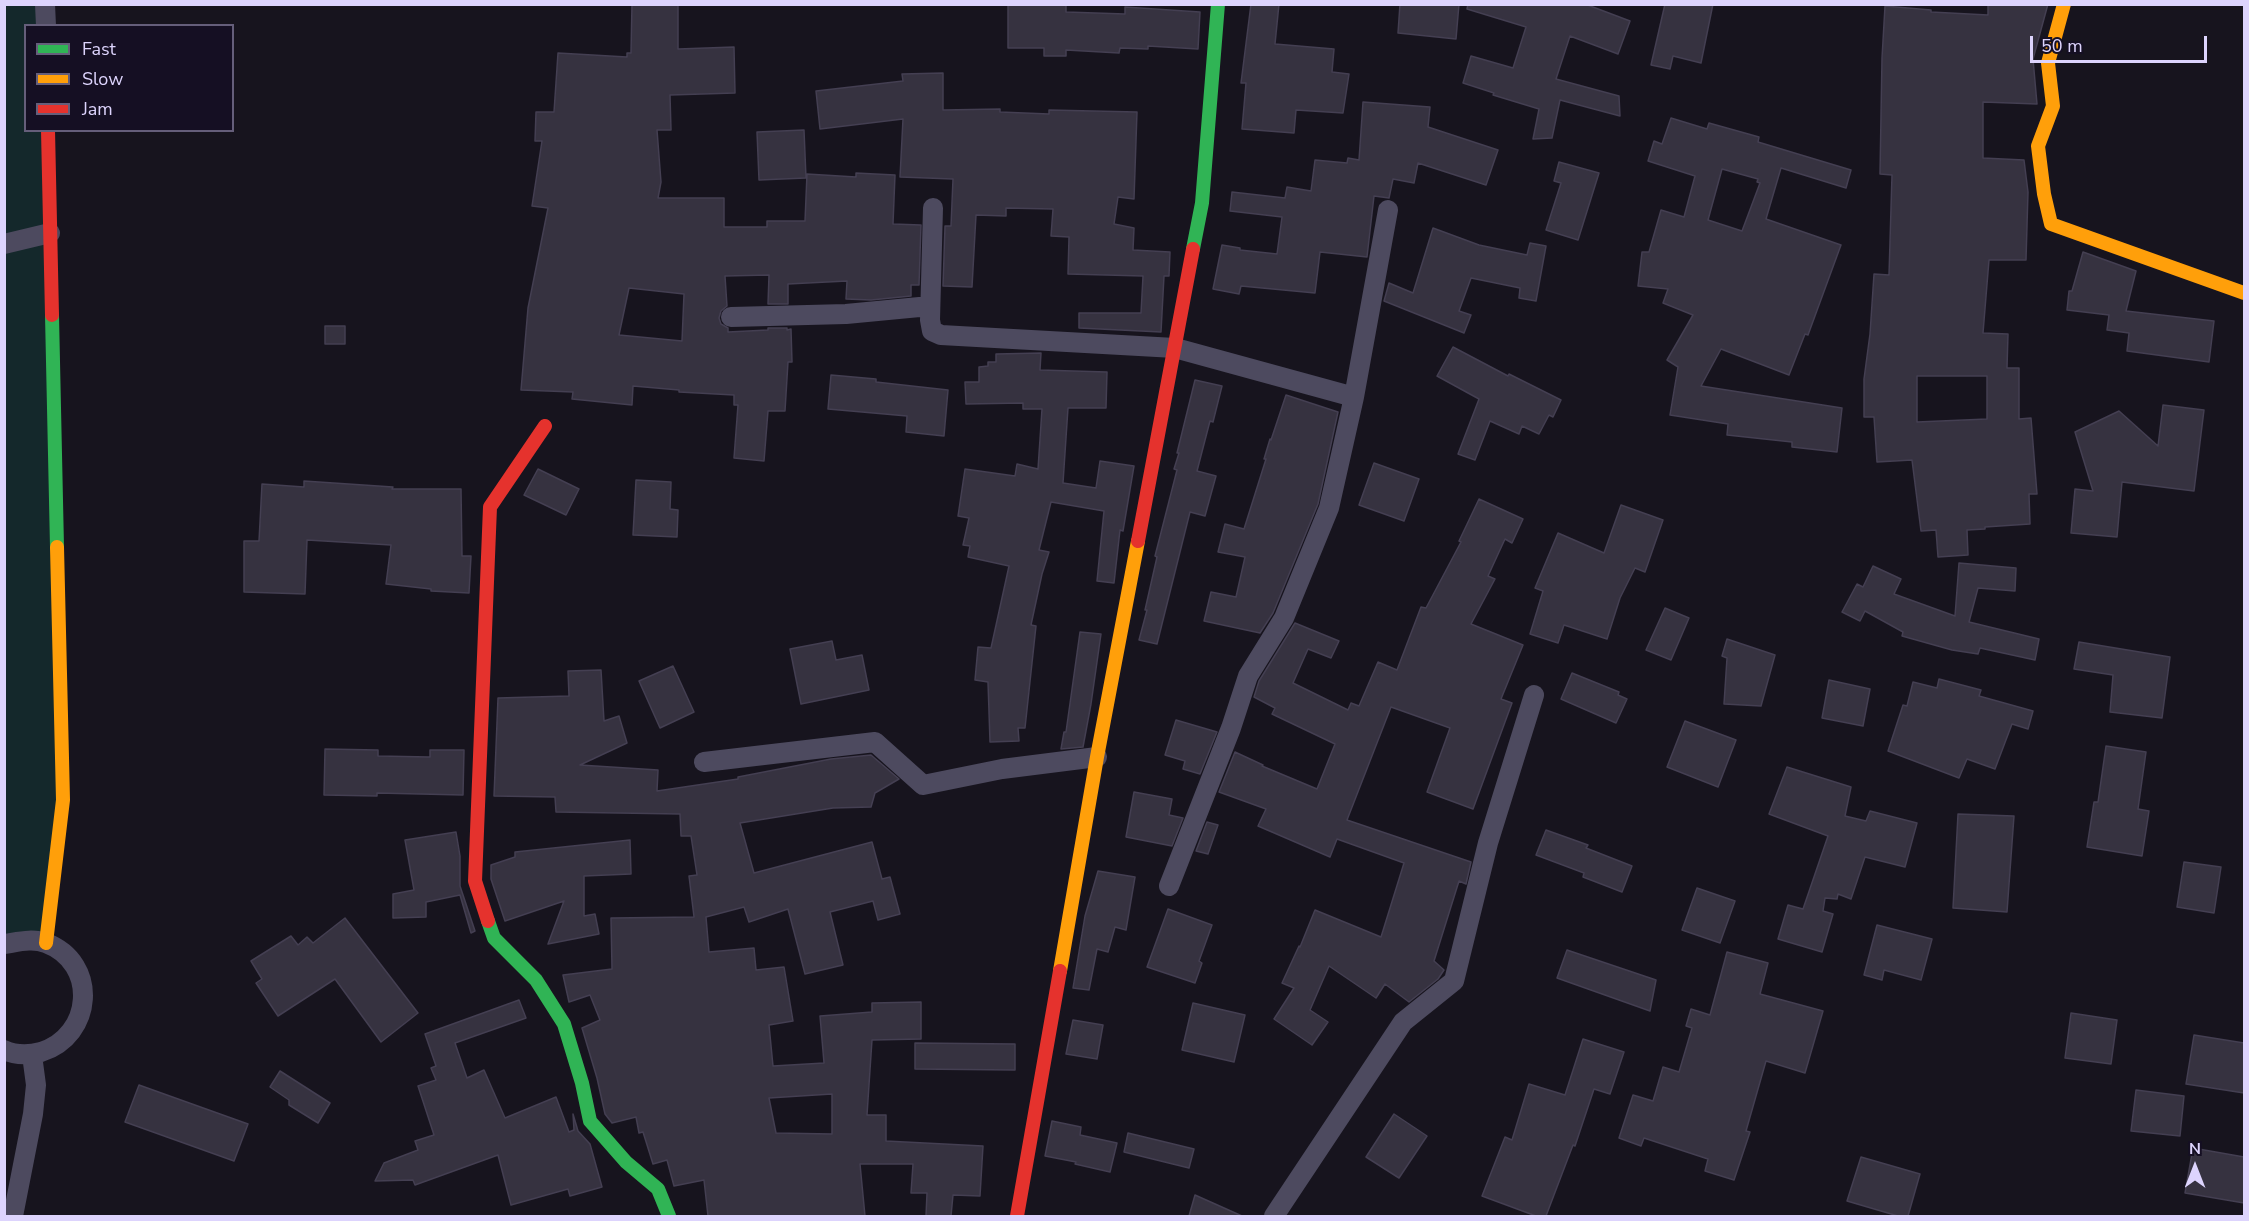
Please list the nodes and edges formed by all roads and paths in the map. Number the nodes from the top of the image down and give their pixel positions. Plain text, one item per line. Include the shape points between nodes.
1 (45, 4) edge
2 (1218, 4) edge
3 (2064, 4) edge
4 (46, 24) edge
5 (48, 132) edge
6 (933, 208) dead end
7 (1388, 210) dead end
8 (50, 233) junction
9 (4, 244) edge
10 (2244, 293) edge
11 (930, 306) junction
12 (731, 317) dead end
13 (1175, 348) junction
14 (1354, 397) junction
15 (545, 426) dead end
16 (1534, 695) dead end
17 (1097, 757) junction
18 (704, 762) dead end
19 (1169, 886) dead end
20 (46, 943) junction
21 (4, 945) edge
22 (4, 1050) edge
23 (32, 1054) junction
24 (13, 1216) edge
25 (669, 1216) edge
26 (1017, 1216) edge
27 (1274, 1216) edge

1 - 4 street
2 - 13 street via 1202,203
3 - 10 street via 2048,63 2053,106 2038,146 2050,224
5 - 8 street
6 - 11 street
7 - 14 street
8 - 9 street
8 - 20 street via 63,800
11 - 12 street via 846,314
11 - 13 street via 932,331 941,335
13 - 14 street
13 - 17 street
14 - 19 street via 1329,508 1284,618 1248,676
15 - 25 street via 490,507 475,881 494,938 536,980 564,1024 590,1121 626,1162 658,1189
16 - 27 street via 1488,843 1454,981 1403,1022
17 - 18 street via 1002,769 923,785 875,742
17 - 26 street
20 - 21 street via 24,940
20 - 23 street via 64,955 78,972 84,993 81,1015 70,1034 53,1048
22 - 23 street
23 - 24 street via 36,1085 33,1114

